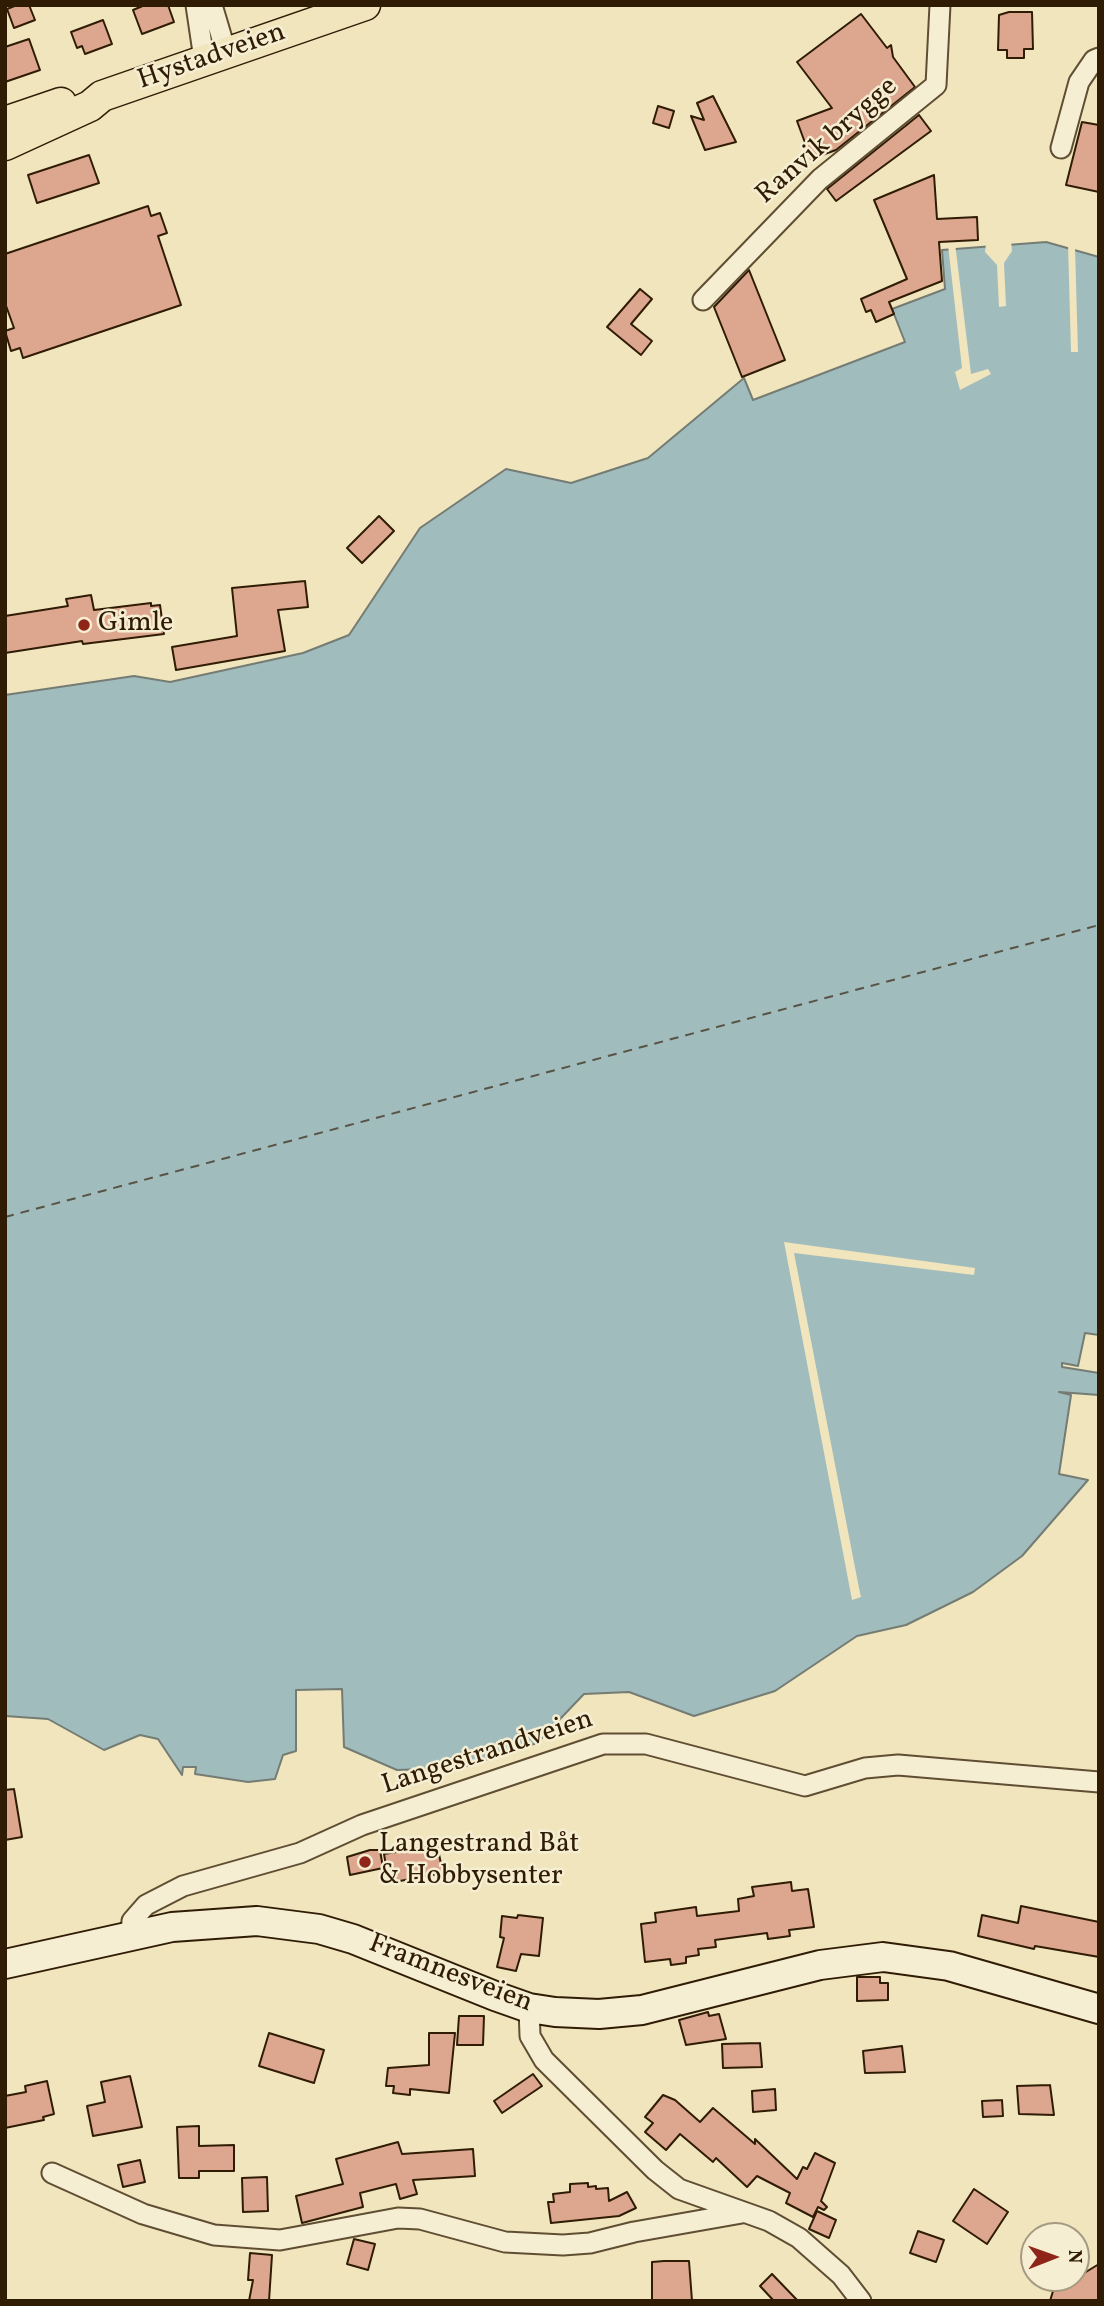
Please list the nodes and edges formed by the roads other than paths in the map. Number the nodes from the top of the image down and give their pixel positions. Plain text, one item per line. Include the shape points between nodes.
1 (196, 5) edge
2 (212, 5) edge
3 (365, 5) edge
4 (940, 5) edge
5 (215, 56) junction
6 (1099, 58) edge
7 (98, 97) junction
8 (5, 122) edge
9 (5, 145) edge
10 (1061, 148) dead end
11 (703, 300) dead end
12 (1099, 1782) edge
13 (131, 1934) junction
14 (5, 1964) edge
15 (529, 2008) junction
16 (1099, 2008) edge
17 (52, 2173) dead end
18 (742, 2213) junction
19 (861, 2301) edge

1 - 5 street
2 - 5 street
3 - 5 main road, Hystadveien
4 - 11 street, Ranvik brygge via 936,85 820,179
5 - 7 main road, Hystadveien
6 - 10 street via 1079,82
7 - 8 main road, Hystadveien via 86,95
7 - 9 main road, Hystadveien via 90,106
12 - 13 street, Langestrandveien via 898,1765 864,1768 805,1786 656,1746 603,1744 362,1825 300,1853 183,1886 146,1905 132,1921
13 - 14 main road, Framnesveien
13 - 15 main road, Framnesveien via 202,1922 287,1923 354,1939
15 - 16 main road, Framnesveien via 578,2015 642,2010 820,1965 883,1957 949,1966
15 - 18 street via 530,2036 544,2060 626,2145 679,2189
17 - 18 street via 143,2214 214,2235 281,2240 398,2218 420,2219 505,2242 563,2245
18 - 19 street via 769,2221 799,2238 841,2275

